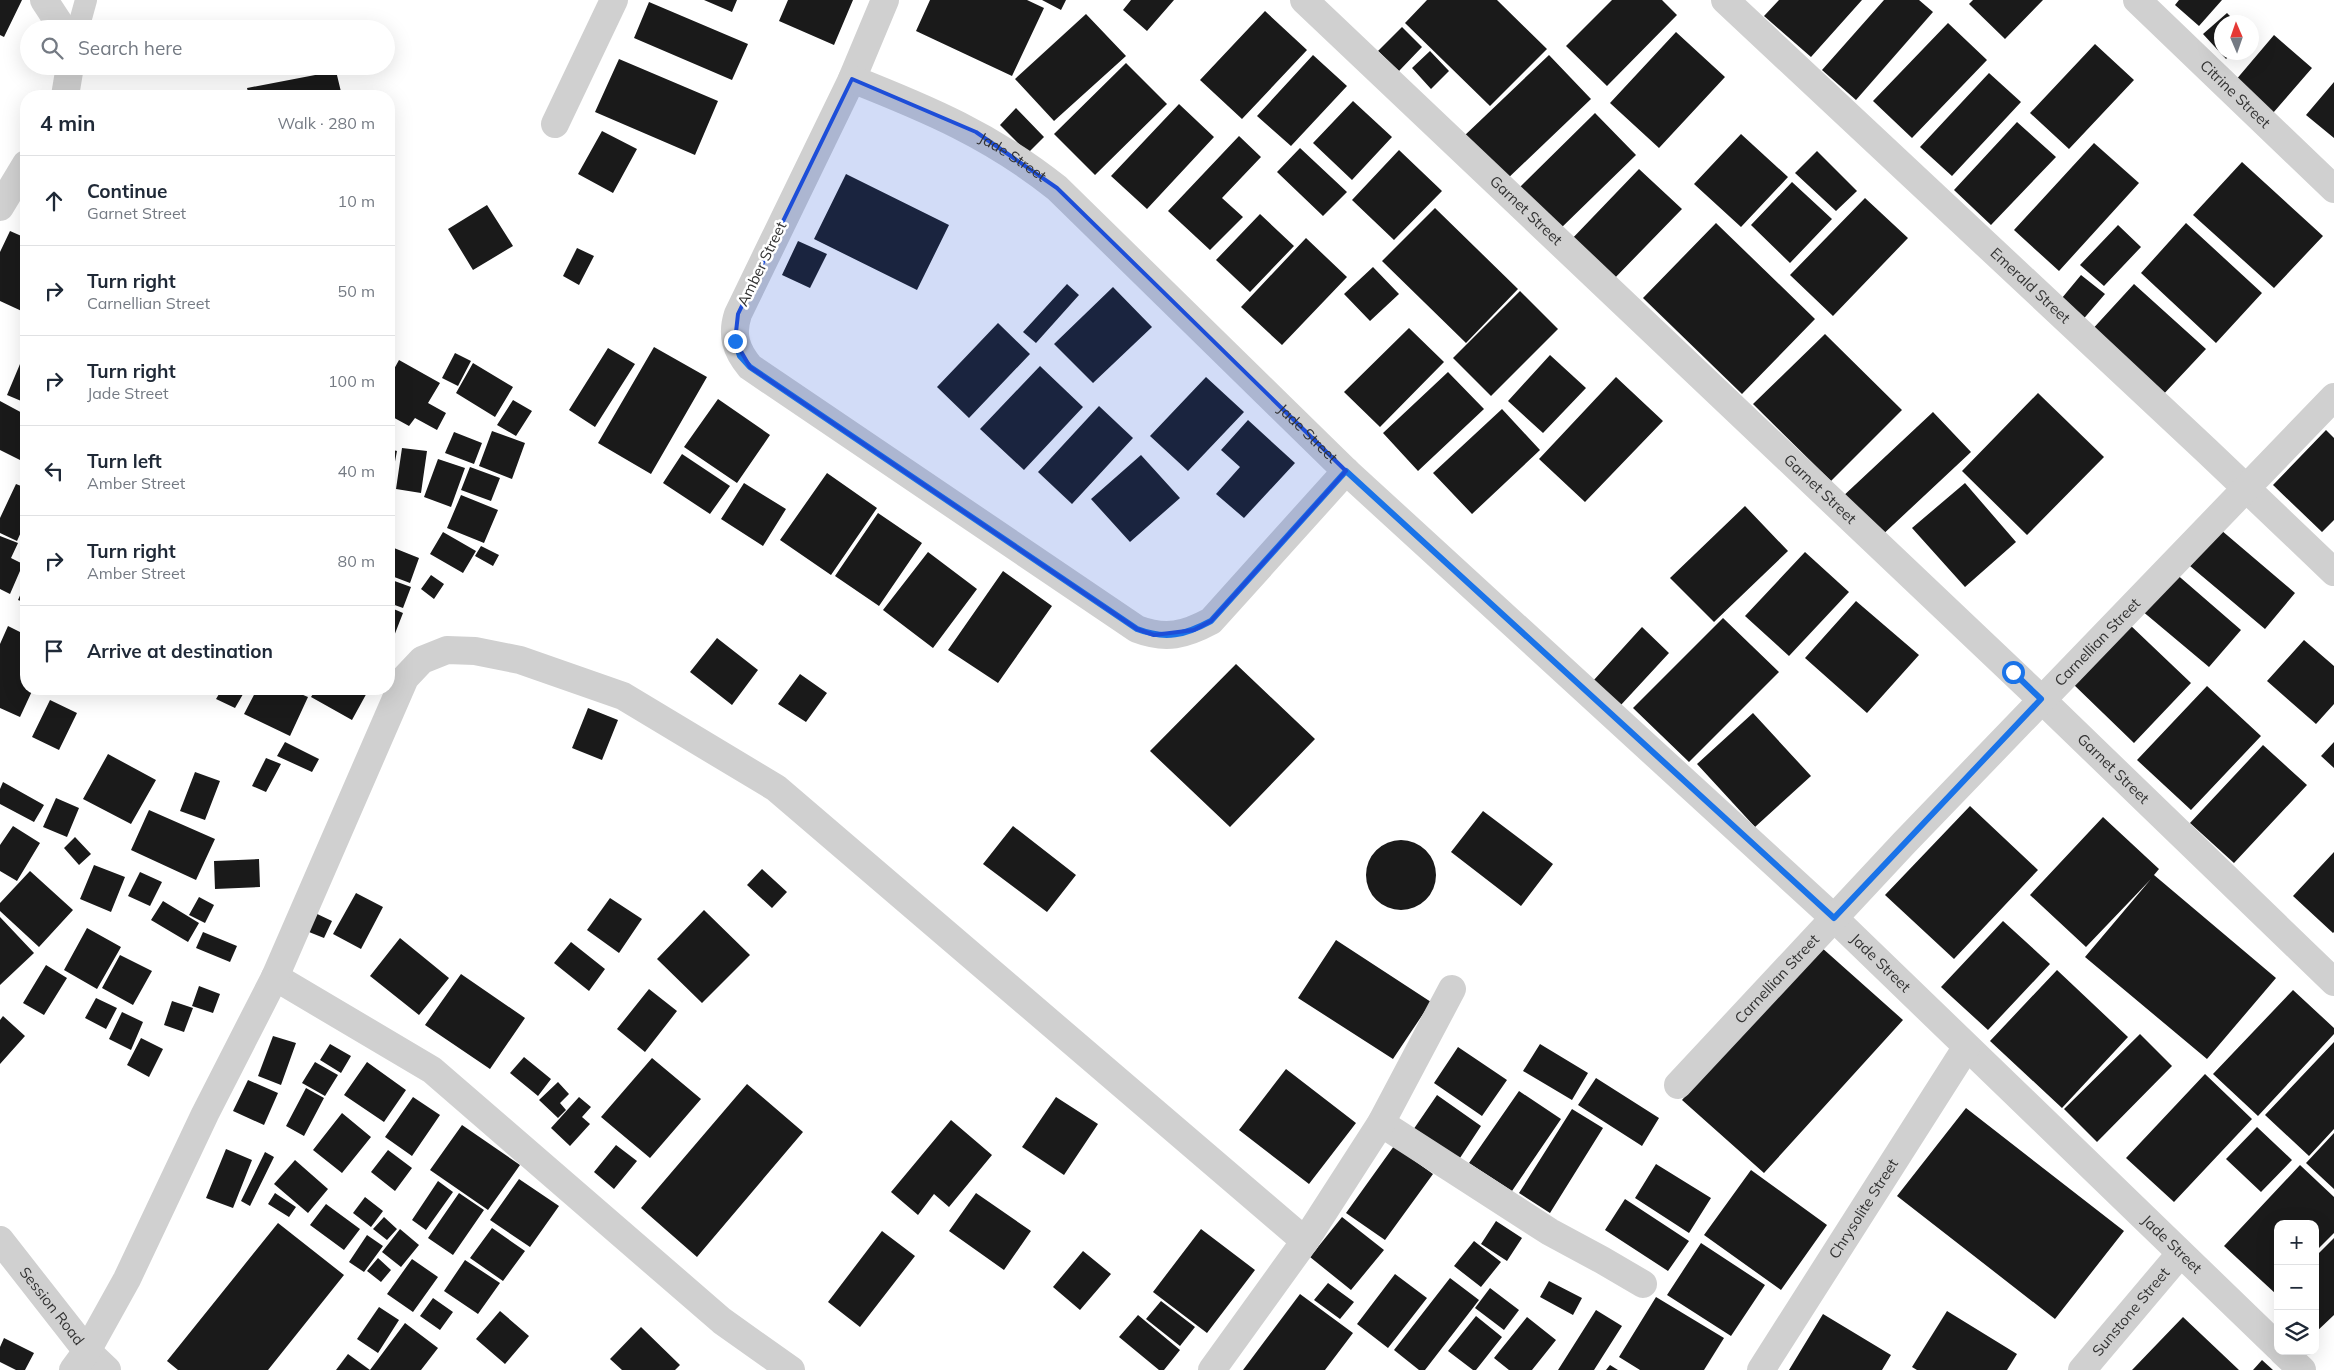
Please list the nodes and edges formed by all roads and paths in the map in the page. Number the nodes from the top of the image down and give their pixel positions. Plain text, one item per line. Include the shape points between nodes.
1 (44, 0) edge
2 (86, 0) edge
3 (614, 0) edge
4 (885, 0) edge
5 (1304, 0) edge
6 (1725, 0) edge
7 (2137, 0) edge
8 (57, 20) edge
9 (80, 20) edge
10 (68, 75) edge
11 (852, 79) junction
12 (66, 90) edge
13 (555, 124) dead end
14 (20, 174) edge
15 (2334, 189) edge
16 (0, 208) edge
17 (2334, 397) edge
18 (1346, 471) junction
19 (2247, 488) junction
20 (2334, 572) edge
21 (2041, 699) junction
22 (1834, 918) junction
23 (275, 978) junction
24 (2334, 982) edge
25 (1452, 989) dead end
26 (1966, 1048) junction
27 (1678, 1085) dead end
28 (1381, 1123) junction
29 (0, 1240) edge
30 (1305, 1241) junction
31 (2180, 1254) junction
32 (1642, 1284) dead end
33 (2274, 1343) edge
34 (2286, 1355) edge
35 (80, 1360) edge
36 (107, 1370) edge
37 (791, 1370) edge
38 (1212, 1370) edge
39 (1761, 1370) edge
40 (2082, 1370) edge
41 (2302, 1370) edge

1 - 8 street
2 - 9 lane
3 - 13 street
4 - 11 street, Amber Street
5 - 21 street, Garnet Street
6 - 19 street, Emerald Street
7 - 15 street, Citrine Street
10 - 12 street
11 - 18 street, Jade Street via 976,132 1050,182
11 - 18 street, Amber Street via 738,314 734,327 735,341 740,356 750,367 1137,629 1154,635 1175,635 1211,621
14 - 16 street
17 - 19 street, Carnellian Street
18 - 22 street, Jade Street
19 - 20 street, Emerald Street
19 - 21 street, Carnellian Street
21 - 22 street, Carnellian Street
21 - 24 street, Garnet Street
22 - 26 street, Jade Street
22 - 27 street, Carnellian Street
23 - 30 street via 405,678 422,660 447,650 475,650 520,660 623,696 776,788
23 - 35 street via 204,1114 127,1279
23 - 37 street via 432,1070 722,1322
25 - 28 street
26 - 31 street, Jade Street
26 - 39 street, Chrysolite Street
28 - 30 street
28 - 32 street via 1550,1232
29 - 35 street, Session Road
30 - 38 street
31 - 33 street, Jade Street
31 - 40 street, Sunstone Street
34 - 41 street
35 - 36 street, Session Road

